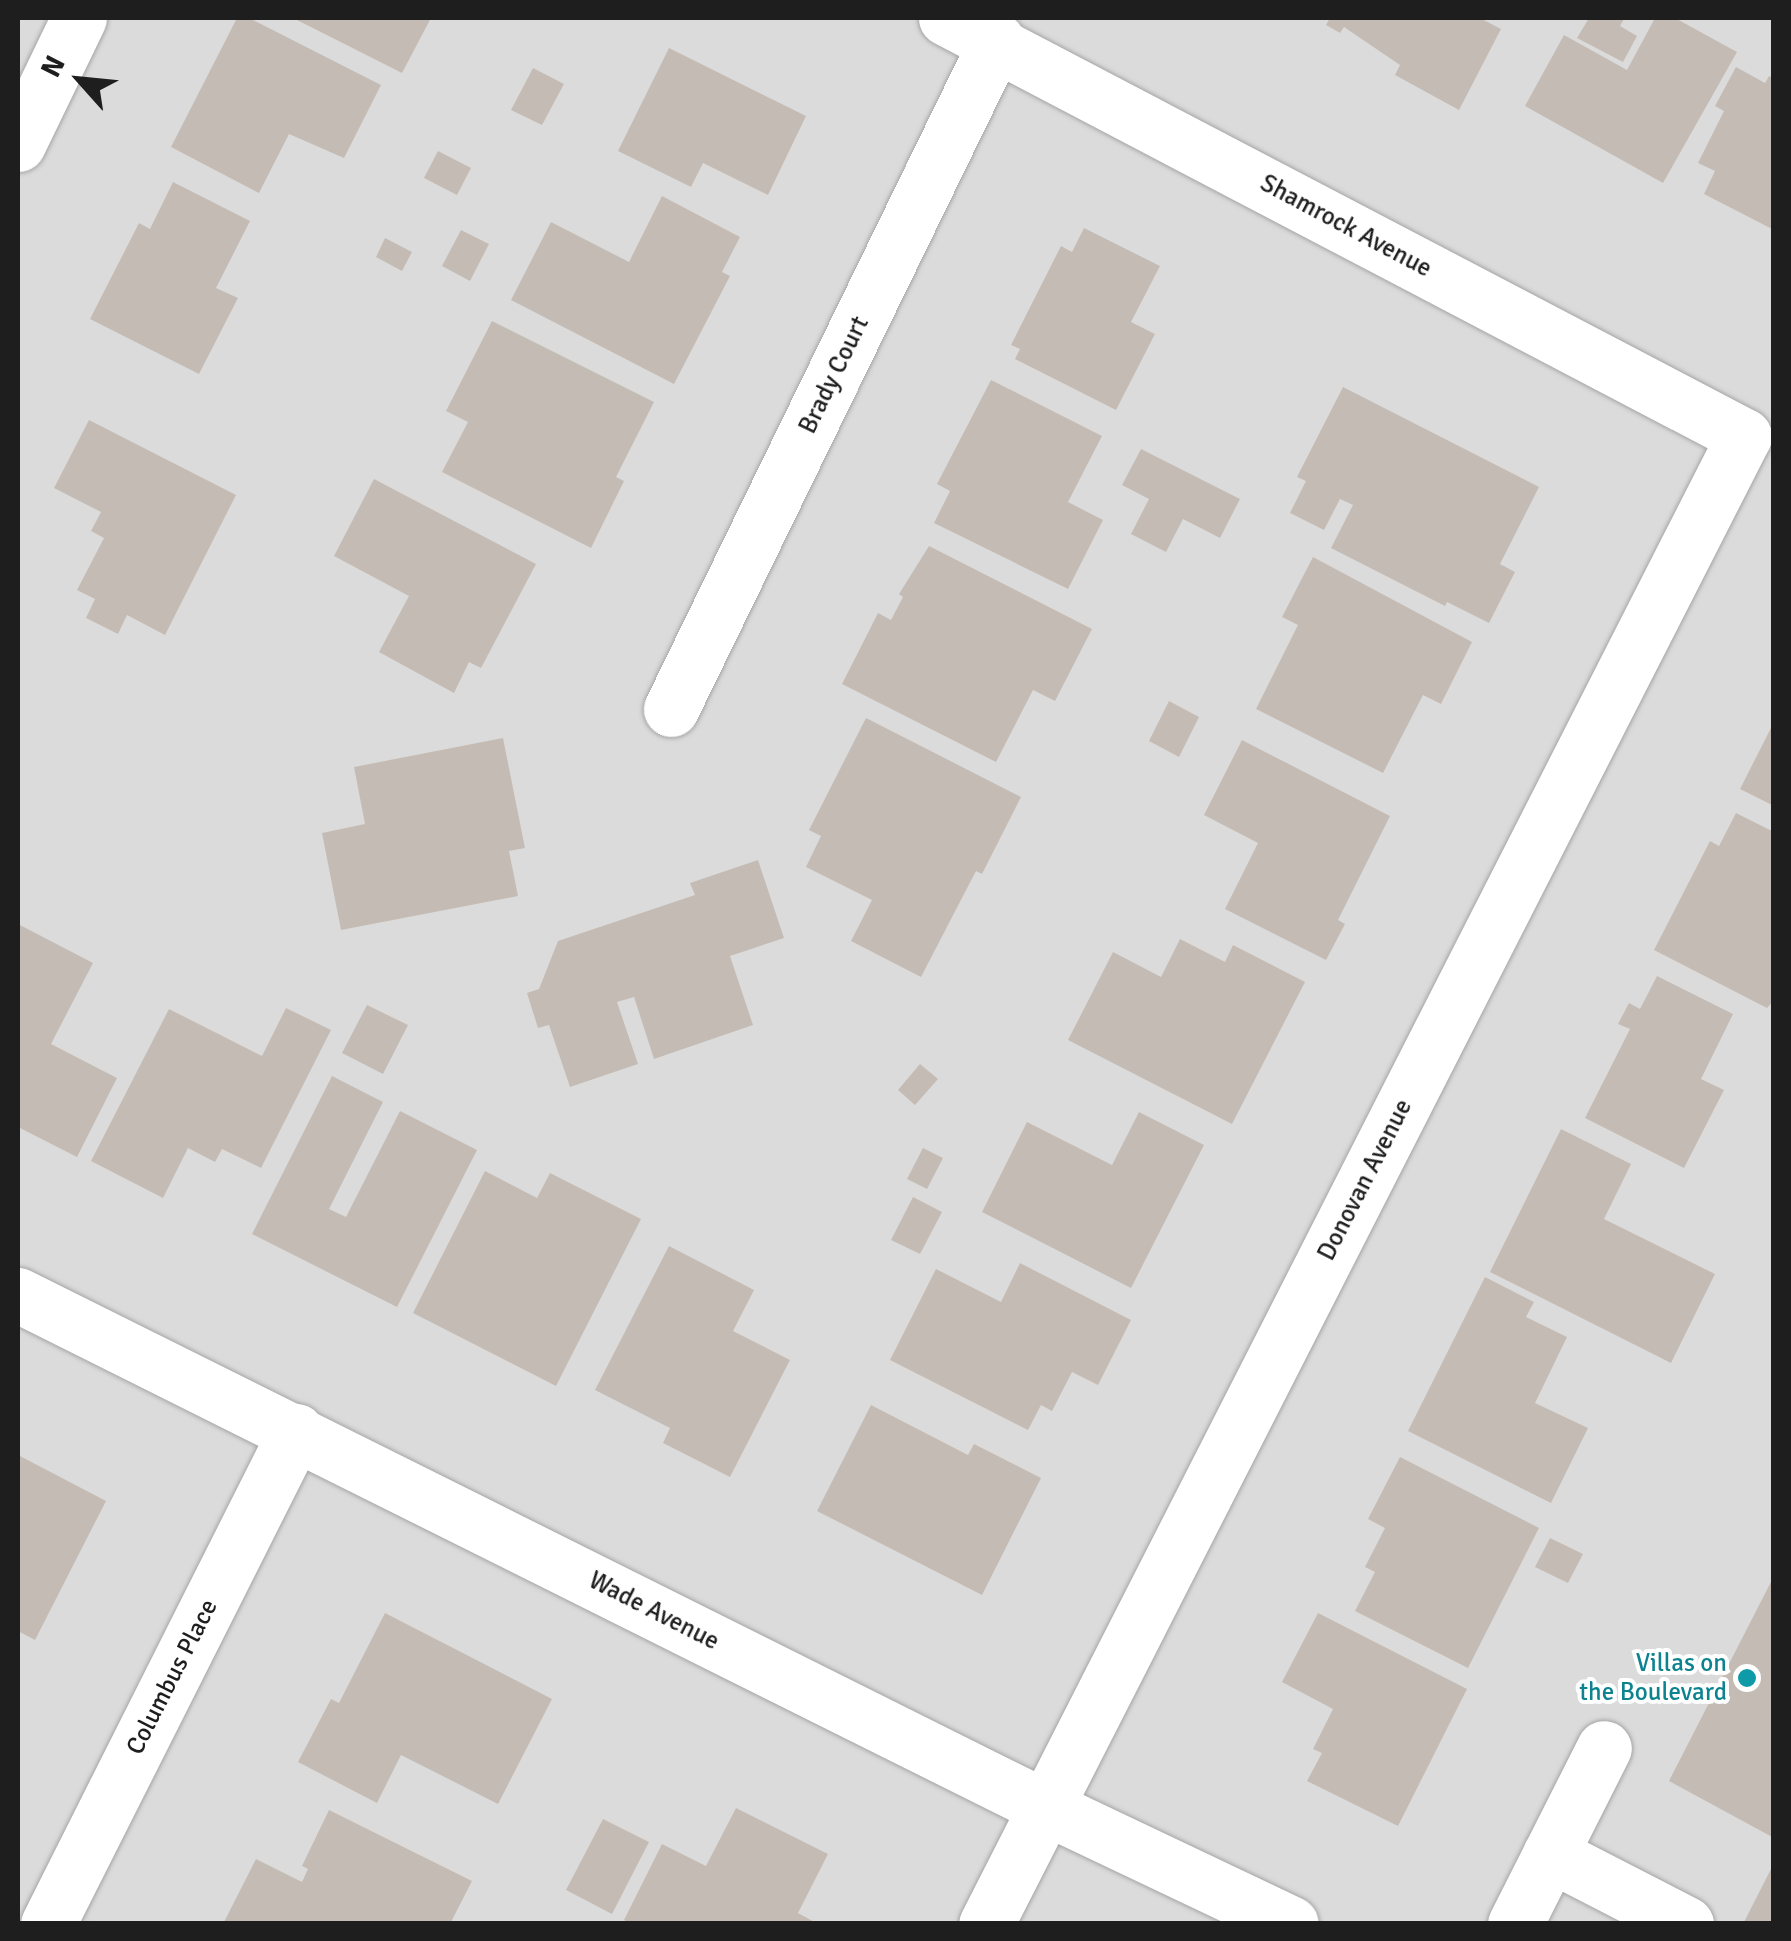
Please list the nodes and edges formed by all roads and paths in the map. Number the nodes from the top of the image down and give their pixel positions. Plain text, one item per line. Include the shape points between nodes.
1 (80, 18) edge
2 (946, 18) edge
3 (997, 40) junction
4 (18, 144) edge
5 (1744, 436) joint
6 (671, 709) dead end
7 (18, 1294) edge
8 (296, 1431) junction
9 (1604, 1748) dead end
10 (1045, 1807) junction
11 (1550, 1854) junction
12 (48, 1924) edge
13 (986, 1924) edge
14 (1291, 1924) edge
15 (1514, 1924) edge
16 (1686, 1924) edge

1 - 4 street
2 - 3 street, Shamrock Avenue
3 - 5 street, Shamrock Avenue
3 - 6 street, Brady Court
5 - 10 street, Donovan Avenue
7 - 8 street, Wade Avenue
8 - 10 street, Wade Avenue
8 - 12 street, Columbus Place
9 - 11 street
10 - 13 street, Donovan Avenue
10 - 14 street, Wade Avenue
11 - 15 street
11 - 16 street

